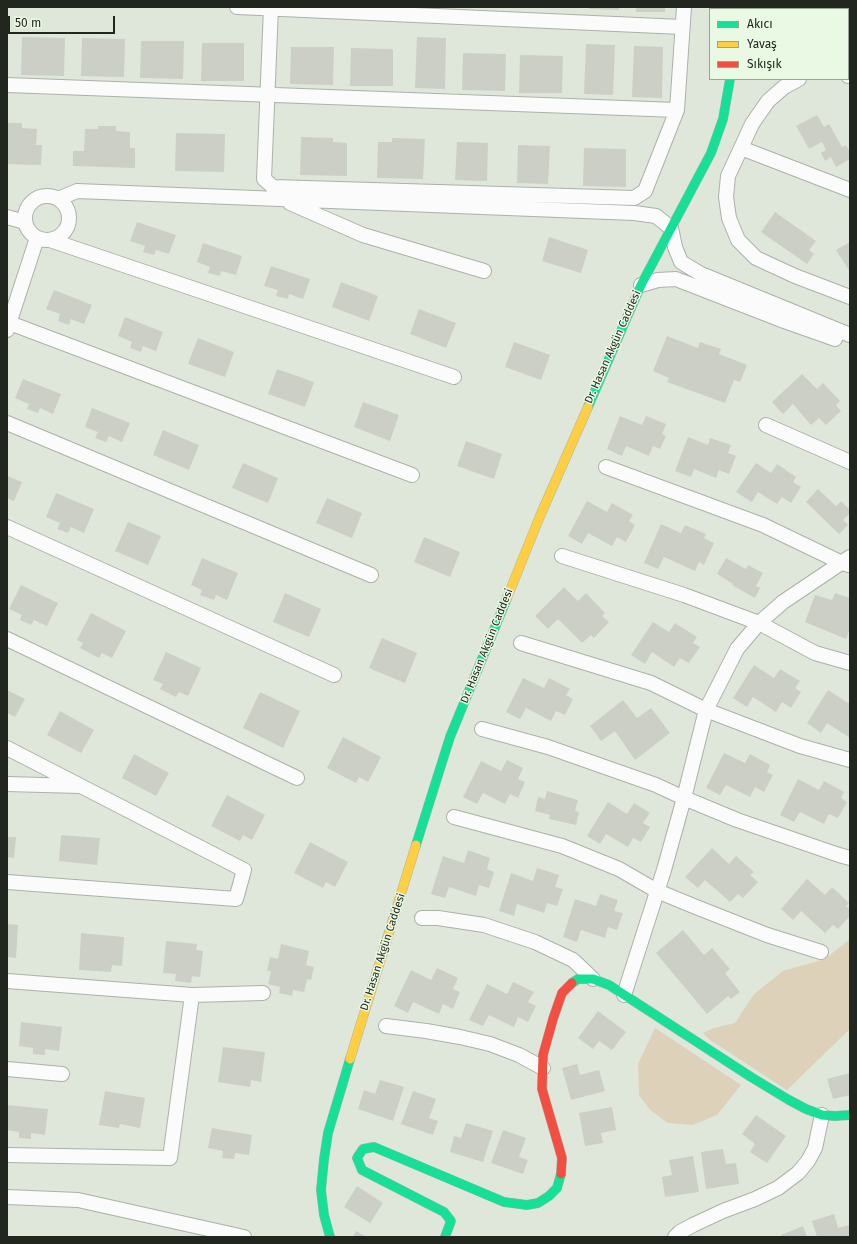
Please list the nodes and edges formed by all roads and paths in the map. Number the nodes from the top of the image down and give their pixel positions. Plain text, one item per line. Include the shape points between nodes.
1 (238, 7) edge
2 (684, 7) edge
3 (271, 8) edge
4 (682, 26) junction
5 (730, 80) edge
6 (798, 80) edge
7 (7, 85) edge
8 (267, 95) junction
9 (677, 110) junction
10 (741, 148) junction
11 (850, 190) edge
12 (58, 199) junction
13 (282, 200) junction
14 (7, 216) edge
15 (25, 222) junction
16 (671, 228) junction
17 (44, 239) junction
18 (484, 271) dead end
19 (641, 285) junction
20 (850, 297) edge
21 (8, 325) edge
22 (850, 335) edge
23 (850, 344) edge
24 (454, 377) dead end
25 (7, 423) edge
26 (766, 424) dead end
27 (850, 462) edge
28 (606, 467) dead end
29 (412, 475) dead end
30 (7, 527) edge
31 (562, 556) dead end
32 (847, 562) edge
33 (371, 575) dead end
34 (759, 623) junction
35 (7, 639) edge
36 (521, 643) dead end
37 (850, 663) edge
38 (334, 675) dead end
39 (706, 710) junction
40 (482, 729) dead end
41 (7, 748) edge
42 (850, 760) edge
43 (297, 778) dead end
44 (7, 784) edge
45 (83, 786) junction
46 (684, 798) junction
47 (454, 817) dead end
48 (850, 858) edge
49 (7, 882) edge
50 (657, 891) junction
51 (422, 918) dead end
52 (821, 952) dead end
53 (593, 980) junction
54 (7, 981) edge
55 (263, 993) dead end
56 (192, 995) junction
57 (624, 995) junction
58 (386, 1026) dead end
59 (543, 1068) junction
60 (7, 1069) edge
61 (62, 1074) dead end
62 (822, 1115) junction
63 (850, 1115) edge
64 (7, 1155) edge
65 (7, 1197) edge
66 (244, 1237) edge
67 (330, 1237) edge
68 (445, 1237) edge
69 (675, 1237) edge

1 - 3 street
2 - 4 street
3 - 4 street
3 - 8 street
4 - 9 street
5 - 16 street, Dr. Hasan Akgün Caddesi via 723,120 711,153
6 - 10 street via 784,87 768,101 752,124
7 - 8 street
8 - 9 street
8 - 9 street via 264,179 273,187 634,198 645,191
10 - 11 street
10 - 20 street via 728,176 726,197 729,218 738,240 756,258
12 - 13 street via 77,191
12 - 15 street via 37,199 27,208
12 - 17 street via 67,209 66,229 56,238
13 - 16 street via 634,213 656,216
13 - 18 street via 363,235
14 - 15 street
15 - 17 street via 32,234
16 - 19 street, Dr. Hasan Akgün Caddesi
16 - 22 street via 681,262 701,274
17 - 21 street
17 - 24 street
19 - 23 street via 658,280 676,279
19 - 67 street, Dr. Hasan Akgün Caddesi via 540,516 450,737 433,789 328,1133 322,1190 324,1215
21 - 29 street
25 - 33 street
26 - 27 street
28 - 32 street via 763,525
30 - 38 street
31 - 34 street via 684,595
32 - 34 street via 783,602
34 - 37 street via 815,653
34 - 39 street via 737,649
35 - 43 street
36 - 39 street via 651,683
39 - 42 street via 800,746
39 - 46 street
40 - 46 street via 548,747 656,785
41 - 45 street
44 - 45 street
45 - 49 street via 244,870 236,899
46 - 48 street via 736,820
46 - 50 street
47 - 50 street via 562,846 620,869
50 - 52 street via 767,935
50 - 57 street
51 - 53 street via 484,925 535,942 573,960
53 - 57 street via 609,985
53 - 59 street via 578,979 562,993 543,1055
54 - 56 street
55 - 56 street
56 - 64 street via 170,1158
57 - 62 street via 789,1100
58 - 59 street via 482,1042 519,1055
59 - 68 street via 542,1090 562,1158 557,1188 538,1203 527,1205 504,1202 374,1147 363,1149 357,1158 362,1170 444,1212 451,1220
60 - 61 street
62 - 63 street
62 - 69 street via 815,1148 798,1173 778,1188 705,1219
65 - 66 street via 78,1200

